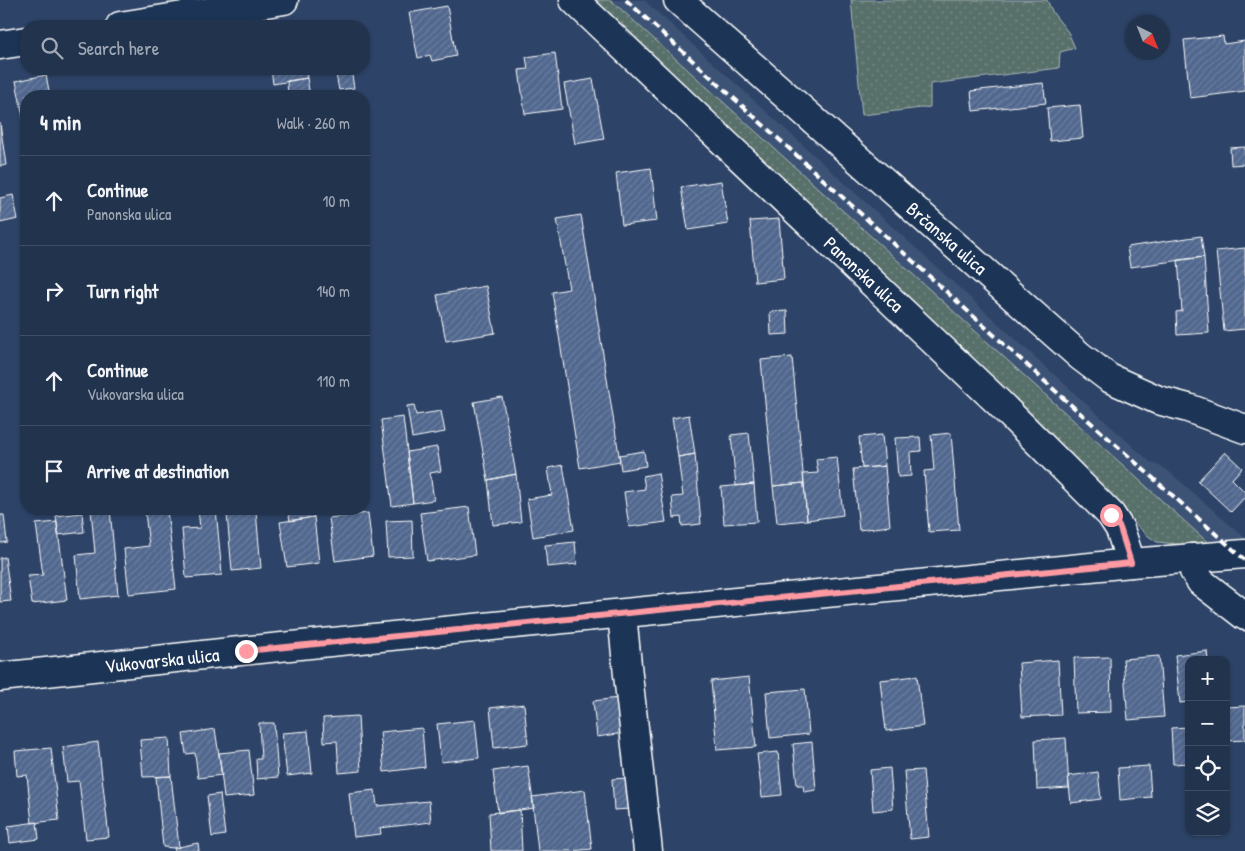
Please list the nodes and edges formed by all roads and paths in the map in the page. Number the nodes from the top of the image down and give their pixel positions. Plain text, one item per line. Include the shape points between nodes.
1 (284, 0) edge
2 (574, 0) edge
3 (678, 0) edge
4 (158, 20) edge
5 (20, 42) edge
6 (0, 45) edge
7 (1245, 429) edge
8 (1242, 554) edge
9 (1191, 558) junction
10 (1131, 563) junction
11 (622, 614) junction
12 (1245, 616) edge
13 (0, 677) edge
14 (648, 851) edge

1 - 4 street
2 - 10 street, Panonska ulica via 998,402 1111,515 1120,528
3 - 7 street, Brčanska ulica via 1080,356 1109,378 1158,400
5 - 6 street
8 - 9 street, Vukovarska ulica
9 - 10 street, Vukovarska ulica
9 - 12 street via 1194,572 1201,582
10 - 11 street, Vukovarska ulica
11 - 13 street, Vukovarska ulica
11 - 14 street

